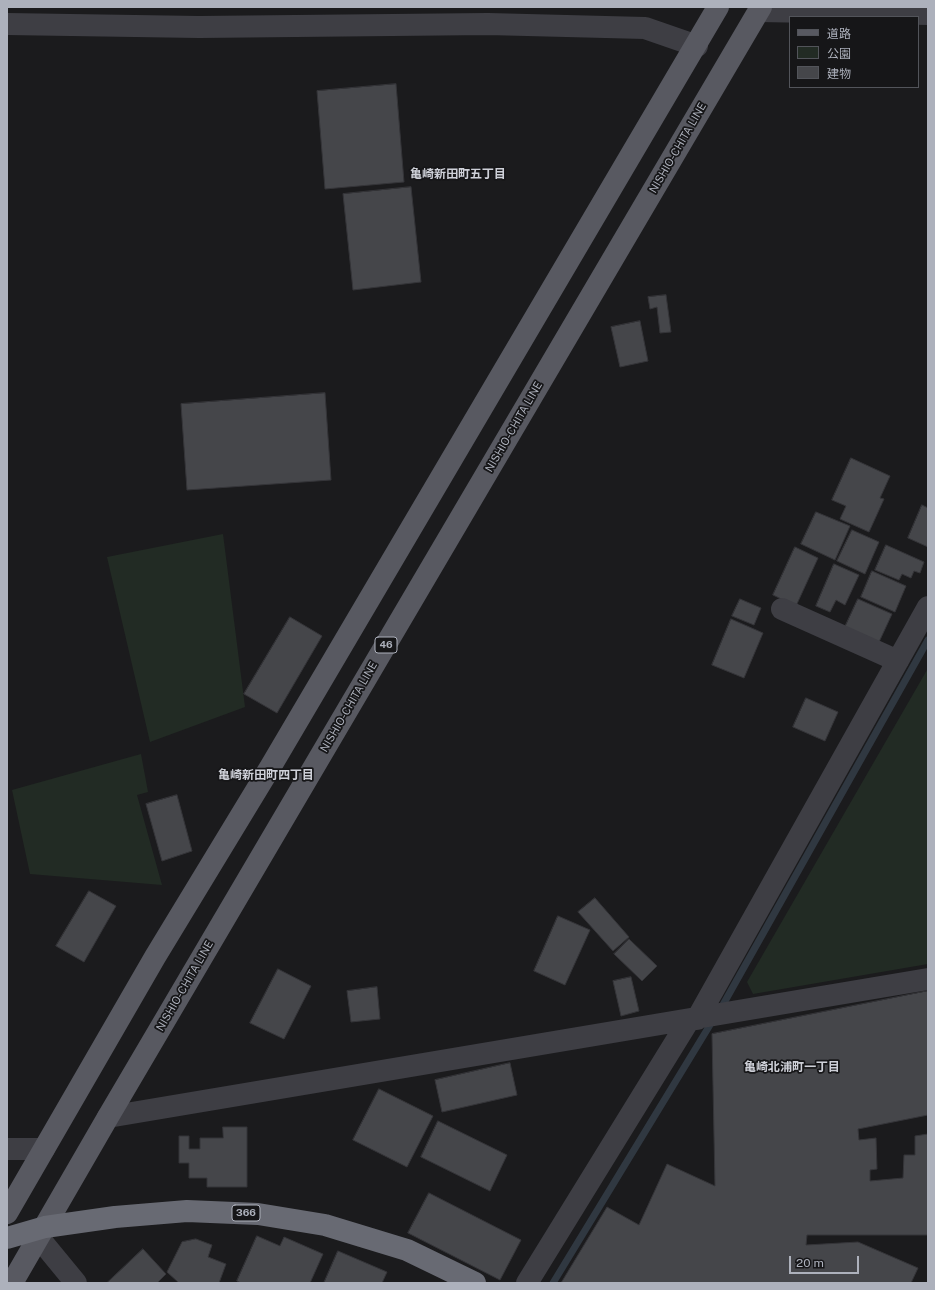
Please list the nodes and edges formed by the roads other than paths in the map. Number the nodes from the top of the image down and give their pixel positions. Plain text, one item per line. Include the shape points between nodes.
1 (718, 7) edge
2 (760, 9) edge
3 (928, 14) edge
4 (7, 24) edge
5 (696, 46) junction
6 (928, 607) edge
7 (782, 609) dead end
8 (898, 661) junction
9 (928, 979) edge
10 (695, 1019) junction
11 (108, 1117) junction
12 (7, 1149) edge
13 (44, 1149) junction
14 (7, 1213) edge
15 (42, 1232) junction
16 (7, 1238) edge
17 (12, 1283) edge
18 (76, 1283) edge
19 (475, 1283) edge
20 (527, 1283) edge

1 - 5 main road
2 - 3 street
2 - 11 main road, NISHIO-CHITA LINE / 46
4 - 5 street via 199,27 488,24 645,28
5 - 13 main road
6 - 8 street
7 - 8 street
8 - 10 street
9 - 10 street
10 - 11 street
10 - 20 street
11 - 15 main road, NISHIO-CHITA LINE / 46
12 - 13 street
13 - 14 main road
15 - 16 highway, 366
15 - 17 main road, NISHIO-CHITA LINE / 46
15 - 18 street
15 - 19 highway, 366 via 115,1217 187,1211 258,1214 325,1225 407,1250

